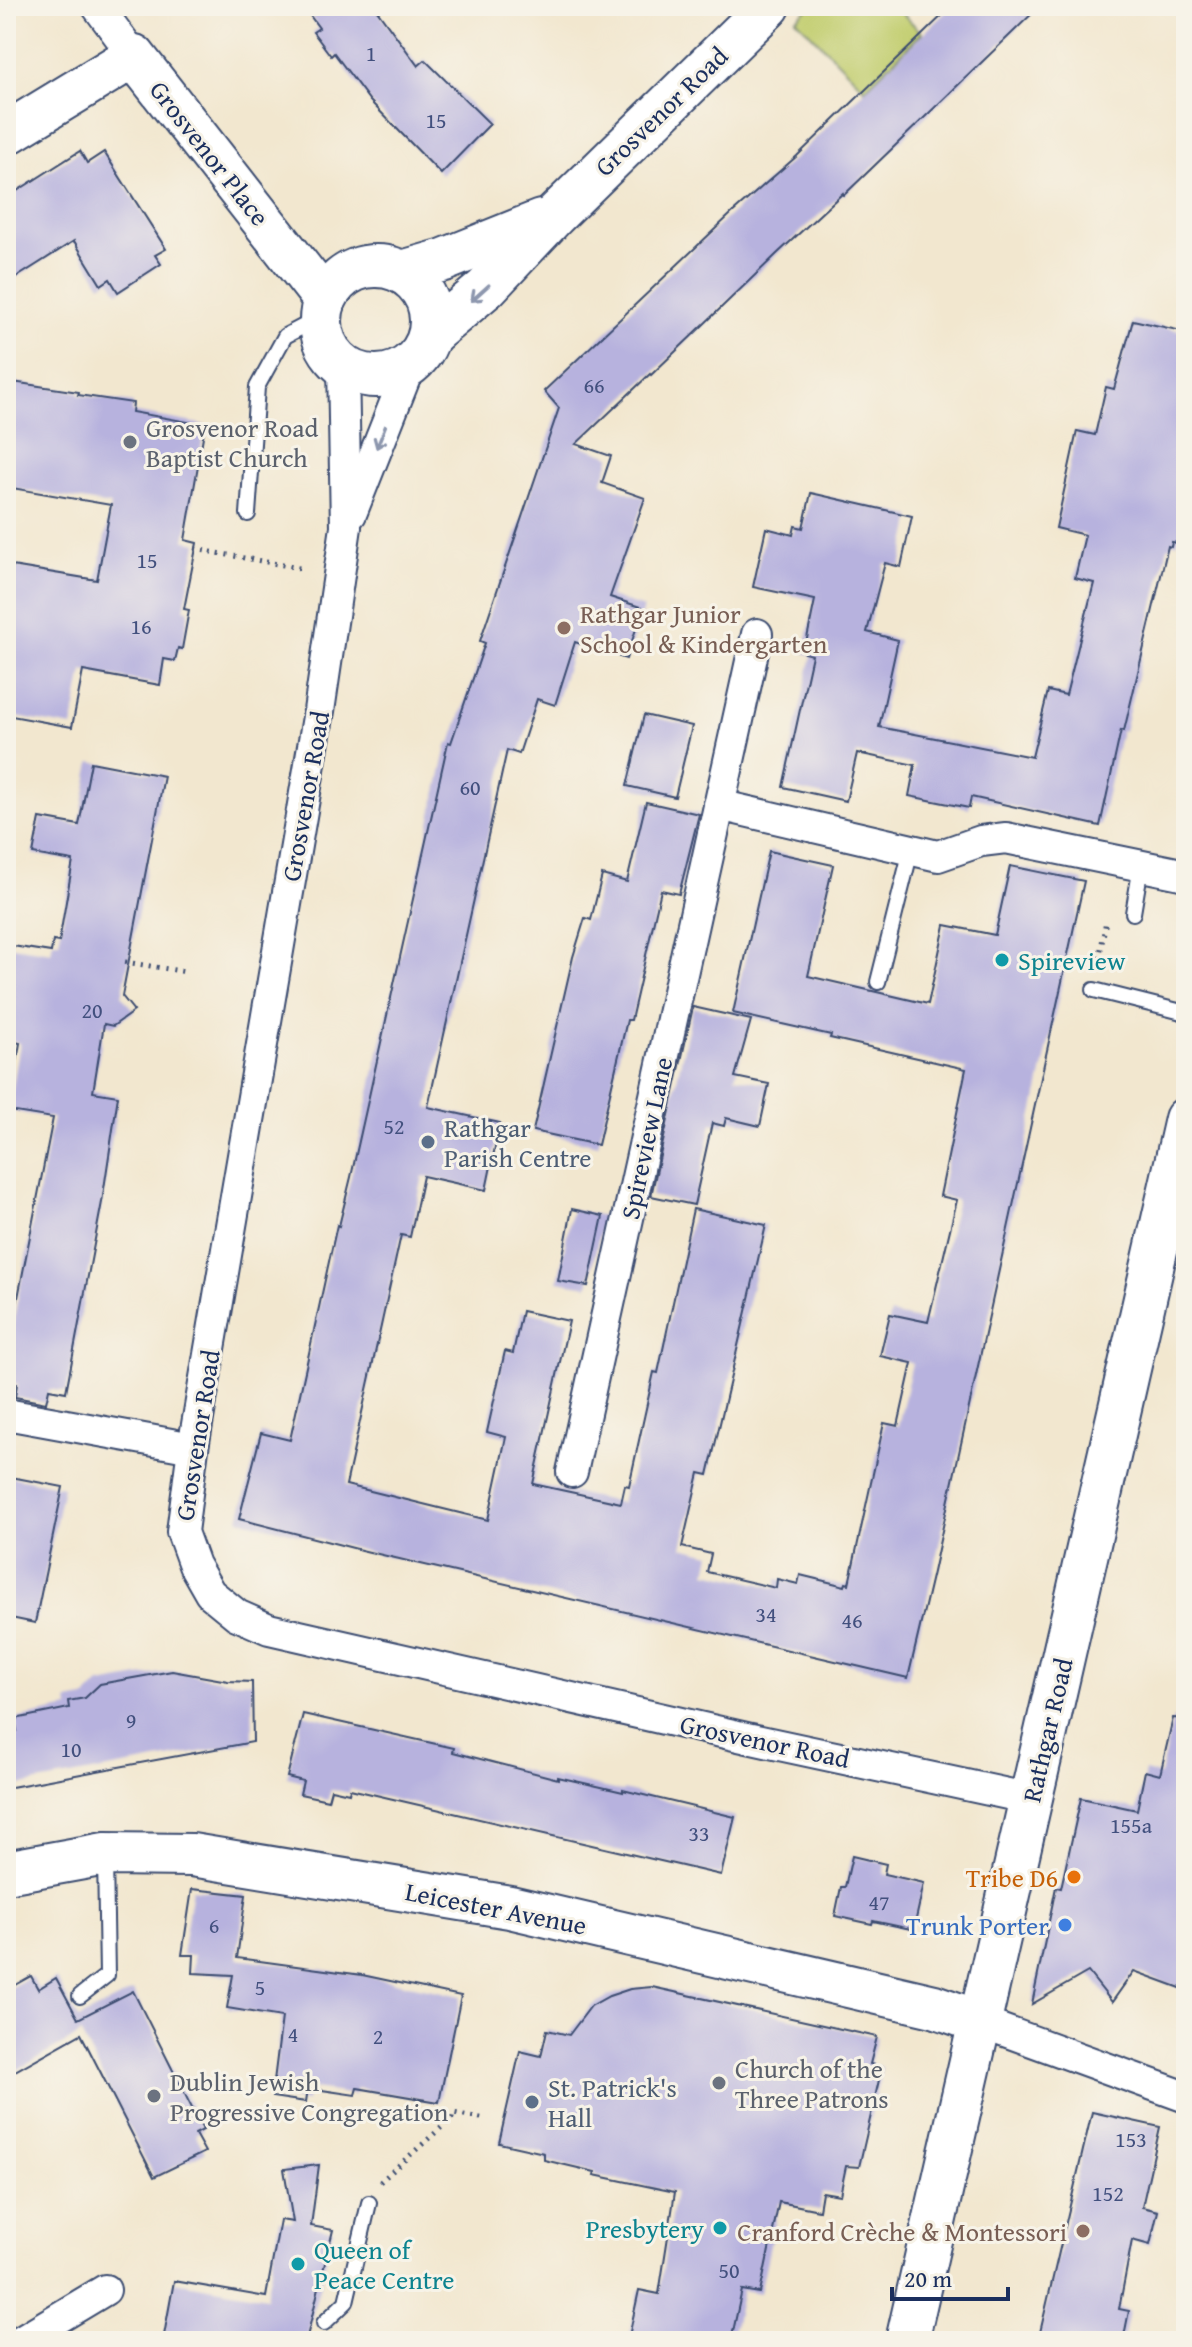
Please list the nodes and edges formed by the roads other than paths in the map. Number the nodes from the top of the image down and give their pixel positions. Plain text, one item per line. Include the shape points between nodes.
1 (97, 6) edge
2 (769, 6) edge
3 (134, 56) junction
4 (6, 134) edge
5 (554, 216) junction
6 (402, 272) junction
7 (323, 308) junction
8 (420, 350) junction
9 (343, 365) junction
10 (248, 514) dead end
11 (346, 527) junction
12 (757, 634) dead end
13 (719, 805) junction
14 (911, 850) junction
15 (1141, 866) junction
16 (1186, 875) edge
17 (1133, 913) road end
18 (878, 982) dead end
19 (1094, 990) road end
20 (1186, 1013) edge
21 (1186, 1119) edge
22 (6, 1414) edge
23 (193, 1448) junction
24 (572, 1472) dead end
25 (1031, 1799) junction
26 (105, 1854) junction
27 (6, 1872) edge
28 (80, 1996) dead end
29 (980, 2022) junction
30 (1186, 2097) edge
31 (369, 2203) road end
32 (105, 2290) dead end
33 (324, 2323) dead end
34 (20, 2341) edge
35 (907, 2341) edge

1 - 3 street, Grosvenor Place
2 - 5 street, Grosvenor Road
3 - 4 street
3 - 7 street, Grosvenor Place
5 - 6 street, Grosvenor Road
5 -> 8 street, Grosvenor Road
6 - 7 street via 366,266 349,273 335,284
6 - 8 street via 416,281 432,317
7 - 9 street via 323,335
7 - 10 lane via 285,336 257,387
8 - 9 street via 394,374 359,374
8 -> 11 street, Grosvenor Road
9 - 11 street, Grosvenor Road
11 - 23 street, Grosvenor Road
12 - 13 street, Spireview Lane
13 - 14 street
13 - 24 street, Spireview Lane
14 - 15 street via 938,856 1006,838
14 - 18 lane
15 - 16 street
15 - 17 lane
19 - 20 lane
21 - 25 street, Rathgar Road
22 - 23 street
23 - 25 street, Grosvenor Road via 182,1532 194,1565 210,1593 237,1615 269,1629
25 - 29 street, Rathgar Road
26 - 27 street, Leicester Avenue
26 - 28 lane via 107,1975
26 - 29 street, Leicester Avenue via 192,1855 486,1902 934,2006
29 - 30 street
29 - 35 street, Rathgar Road
31 - 33 lane via 346,2302
32 - 34 street

